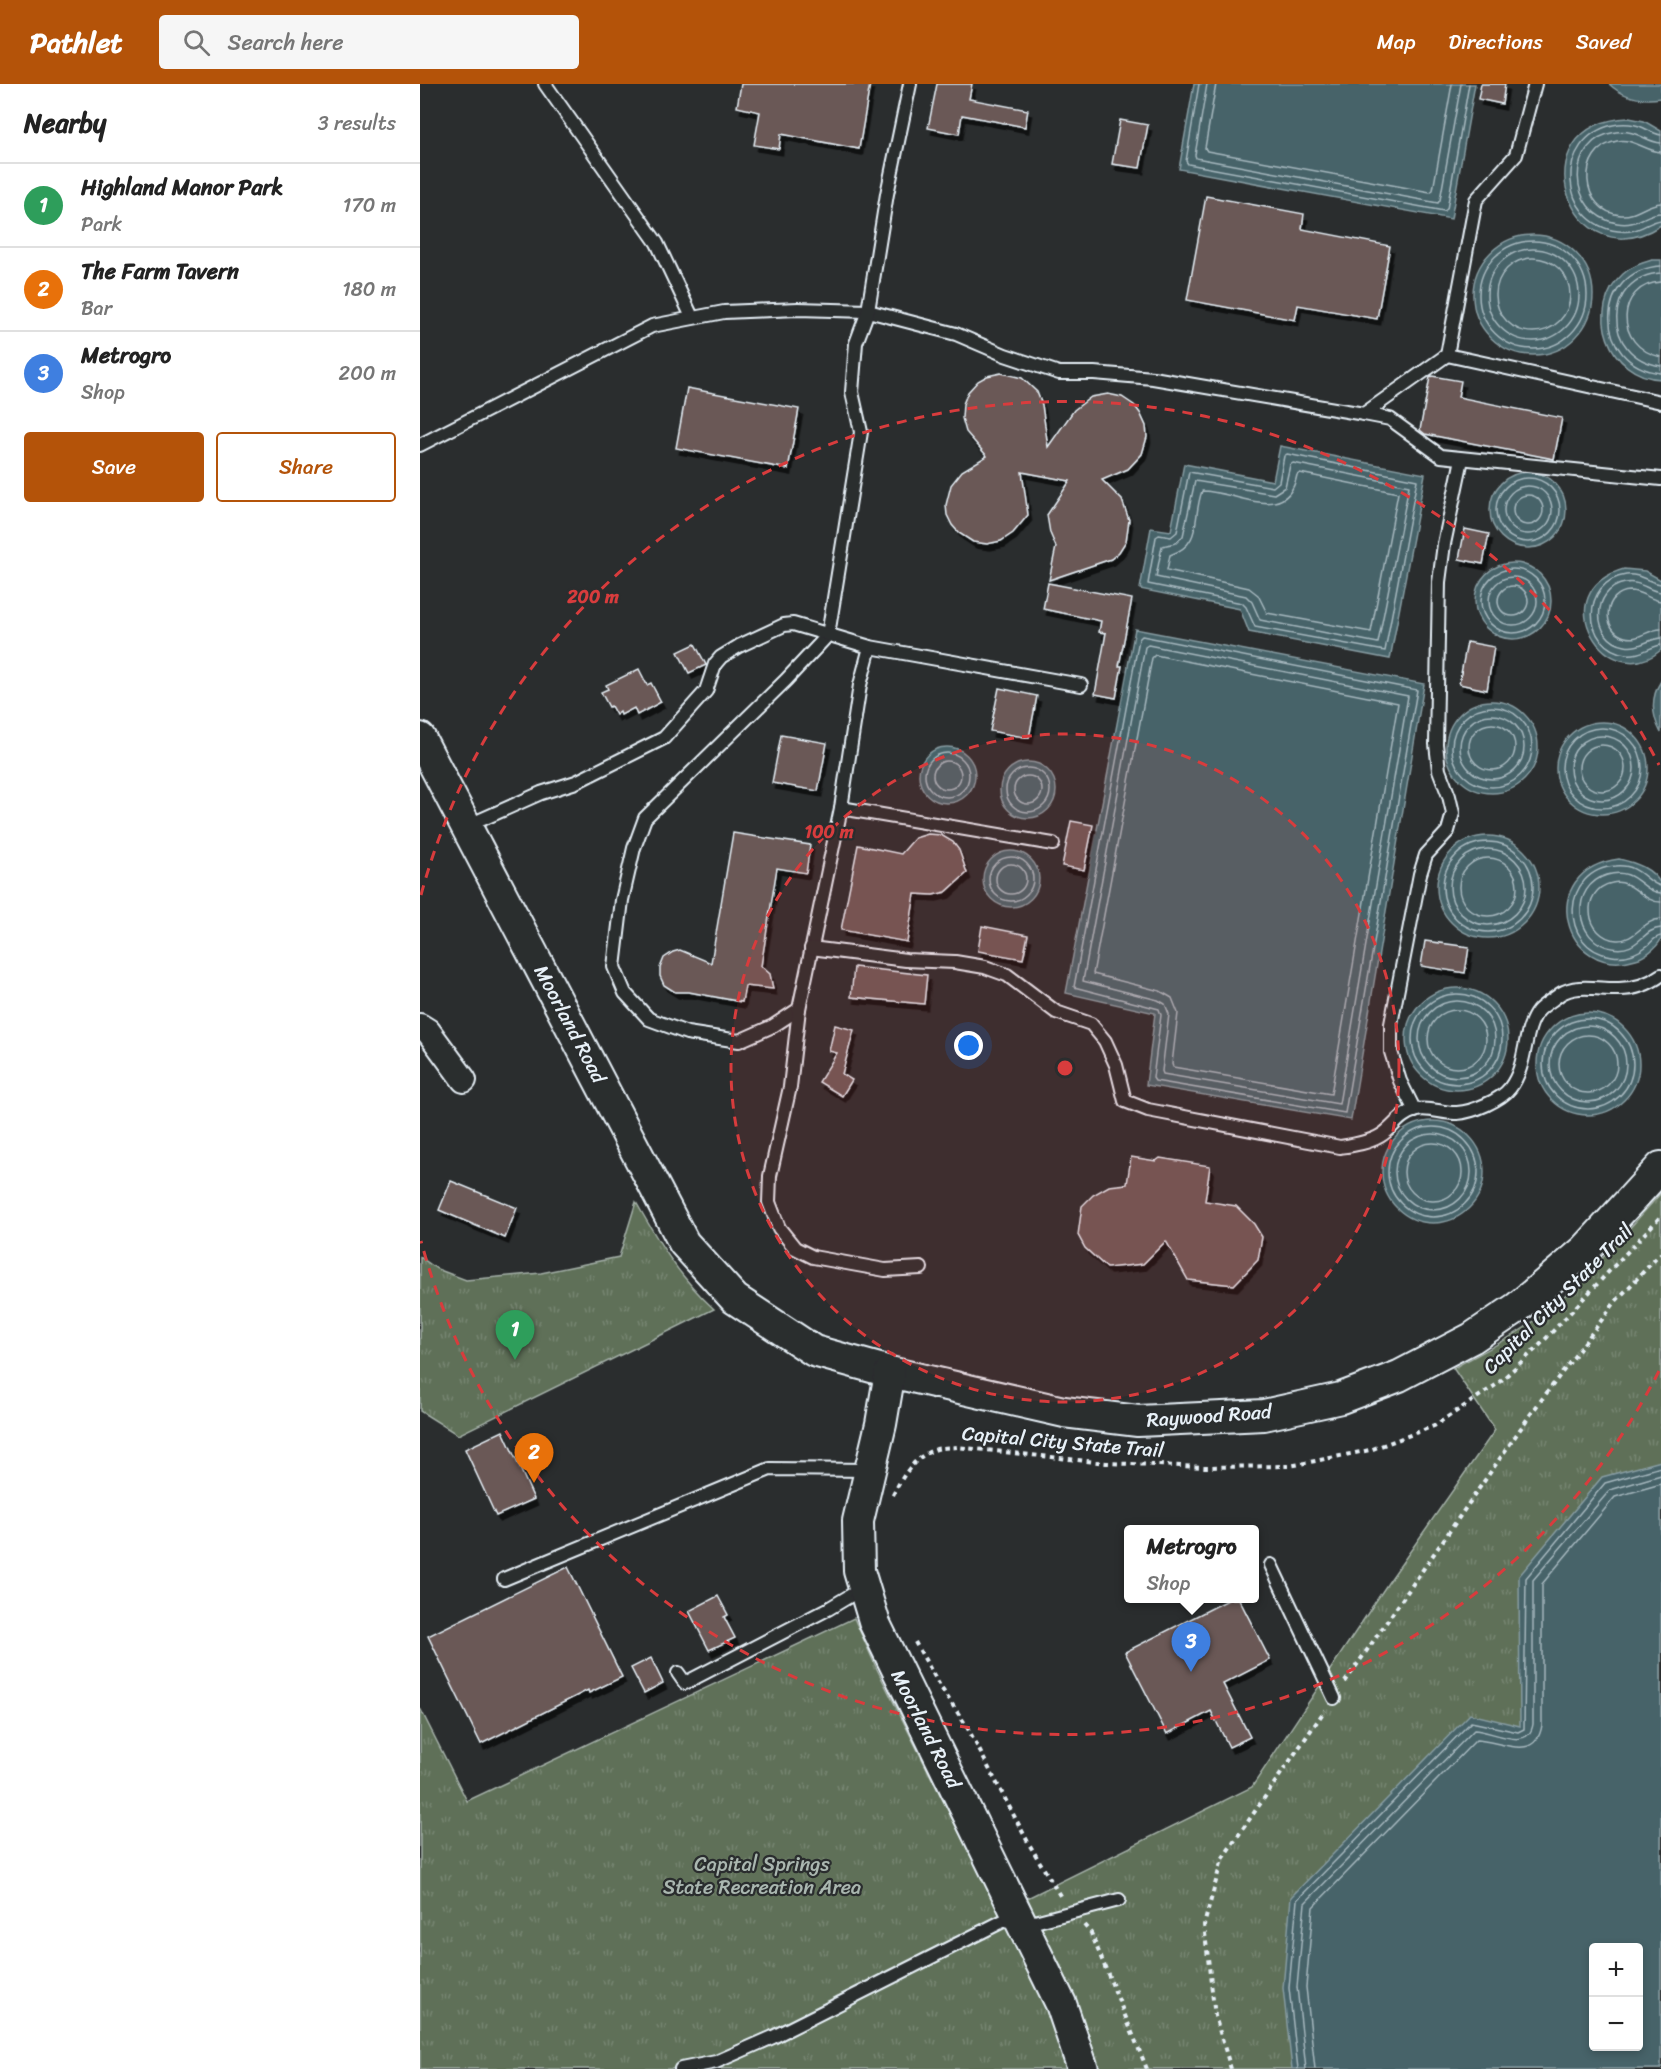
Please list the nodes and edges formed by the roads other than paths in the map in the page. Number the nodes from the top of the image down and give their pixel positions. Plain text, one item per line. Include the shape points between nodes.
1 (545, 84) edge
2 (910, 84) edge
3 (1534, 84) edge
4 (868, 311) junction
5 (692, 317) junction
6 (1447, 354) junction
7 (1661, 402) edge
8 (1364, 414) junction
9 (420, 445) edge
10 (1462, 459) junction
11 (1661, 479) edge
12 (828, 635) junction
13 (870, 647) junction
14 (1081, 685) dead end
15 (420, 738) edge
16 (841, 808) junction
17 (466, 827) junction
18 (1053, 844) dead end
19 (812, 948) junction
20 (1661, 975) edge
21 (799, 1009) junction
22 (420, 1026) edge
23 (464, 1080) dead end
24 (1415, 1111) junction
25 (1661, 1167) edge
26 (921, 1268) dead end
27 (735, 1299) joint
28 (890, 1372) junction
29 (869, 1470) junction
30 (1271, 1565) dead end
31 (504, 1579) dead end
32 (864, 1588) junction
33 (678, 1673) dead end
34 (1334, 1698) road end
35 (1119, 1900) dead end
36 (1021, 1919) junction
37 (681, 2069) edge
38 (1083, 2069) edge

1 - 5 lane via 657,243
2 - 4 lane
3 - 6 lane via 1516,155 1476,200
4 - 5 lane via 798,309
4 - 8 lane via 956,334 1059,373 1153,378
4 - 12 lane via 856,343 852,392 861,432
5 - 9 lane via 652,326
6 - 7 lane
6 - 8 lane
8 - 10 lane via 1390,419 1440,456
10 - 11 lane
10 - 24 lane via 1439,582 1436,744 1439,770 1453,813 1448,831 1426,855 1420,874 1391,1024 1391,1052
12 - 13 lane
12 - 17 lane via 793,624 739,646 715,664 706,691 664,738 576,782 541,793
12 - 21 lane via 645,818 622,900 614,967 625,993 649,1019 687,1033 738,1041
13 - 14 lane
13 - 16 lane via 860,685
15 - 17 street, Moorland Road
16 - 18 lane
16 - 19 lane
17 - 27 street, Moorland Road via 684,1243
19 - 21 lane
19 - 24 lane via 955,962 1007,975 1056,1012 1091,1024 1105,1041 1116,1065 1125,1101 1148,1110 1340,1147 1381,1136 1399,1118
20 - 24 lane via 1648,984 1620,990 1591,987 1563,992 1539,1010 1530,1027 1517,1077 1508,1090 1486,1105 1458,1113
21 - 26 lane via 790,1088 770,1176 769,1202 778,1228 795,1248 813,1257 885,1270
22 - 23 street via 428,1031
25 - 28 street, Raywood Road via 1585,1250 1518,1307 1472,1338 1407,1372 1341,1398 1264,1415 1138,1421 1064,1412
27 - 28 street, Raywood Road via 814,1351
28 - 29 street, Moorland Road
29 - 31 lane via 770,1469
29 - 32 street, Moorland Road via 858,1521 859,1571
30 - 34 lane
32 - 33 lane via 685,1683
32 - 36 street, Moorland Road via 889,1655
35 - 36 lane via 1072,1913
36 - 37 lane via 716,2062
36 - 38 street, Moorland Road via 1061,2004

